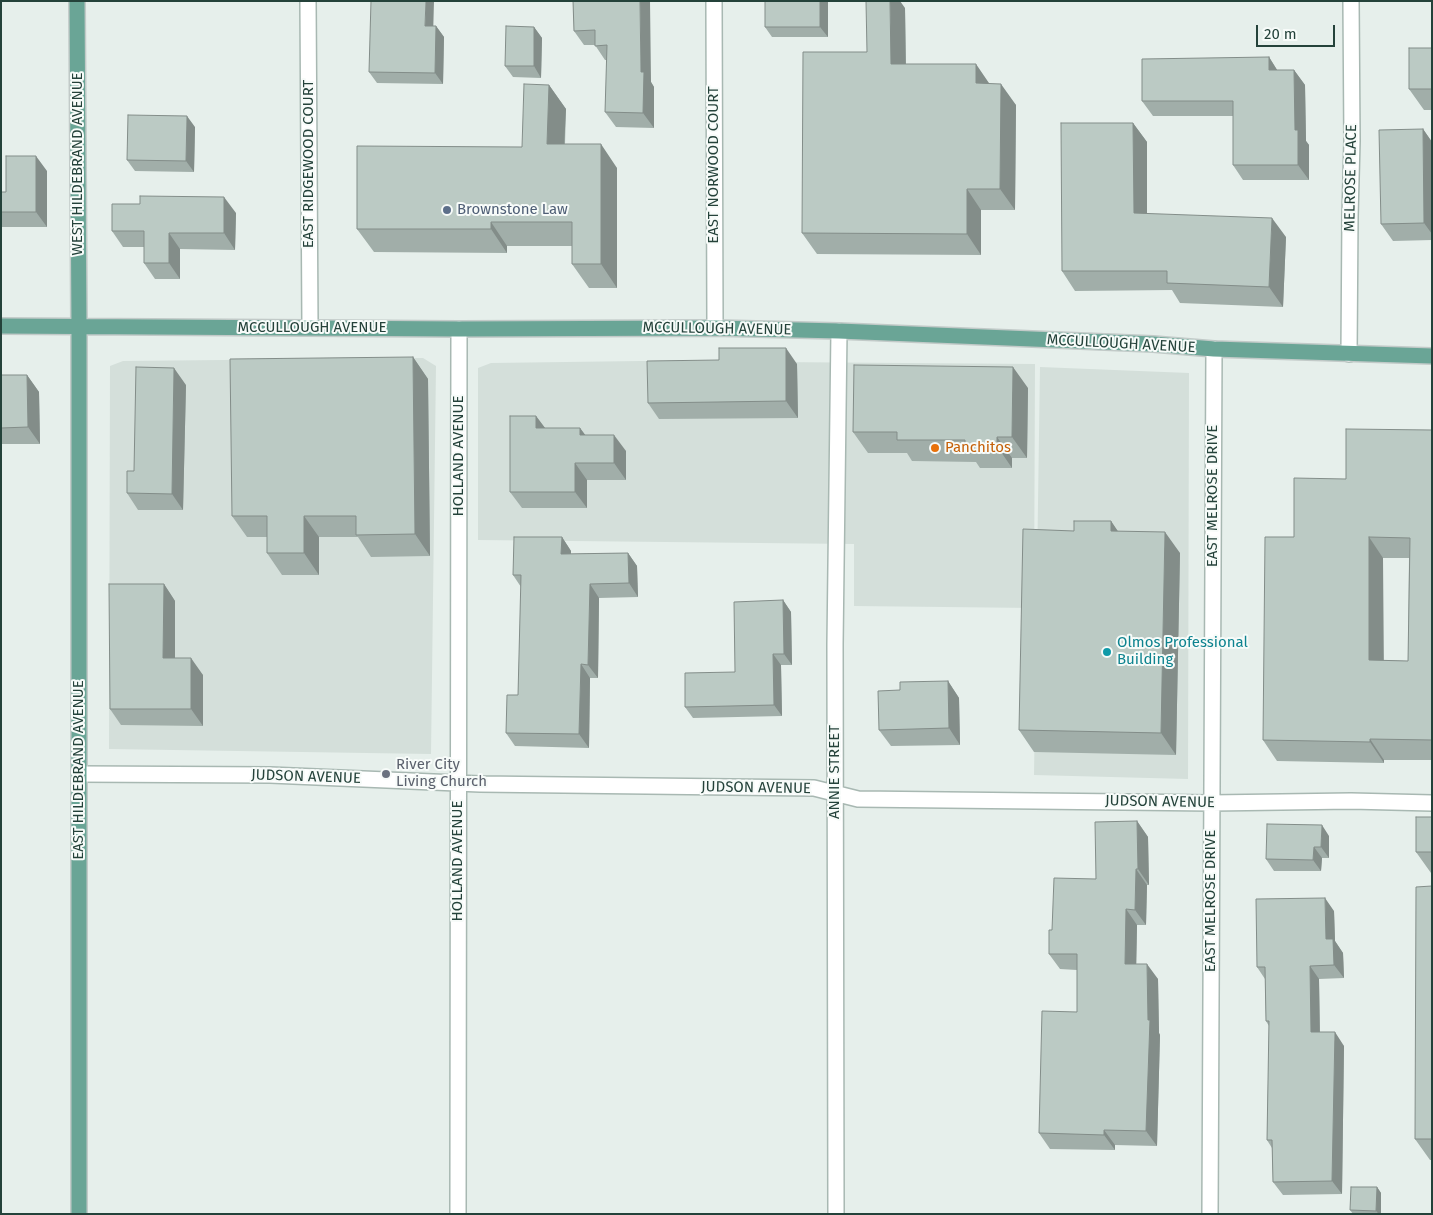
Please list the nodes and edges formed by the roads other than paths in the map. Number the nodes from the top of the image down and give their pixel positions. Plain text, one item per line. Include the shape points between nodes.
1 (77, 1) edge
2 (308, 1) edge
3 (714, 1) edge
4 (1351, 1) edge
5 (1, 326) edge
6 (80, 327) junction
7 (310, 327) junction
8 (715, 328) junction
9 (459, 329) junction
10 (839, 331) junction
11 (1214, 349) junction
12 (1350, 354) junction
13 (1432, 356) edge
14 (79, 774) junction
15 (458, 782) junction
16 (835, 793) junction
17 (1212, 803) junction
18 (1432, 803) edge
19 (80, 1214) edge
20 (458, 1214) edge
21 (836, 1214) edge
22 (1210, 1214) edge

1 - 6 main road, WEST HILDEBRAND AVENUE
2 - 7 street, EAST RIDGEWOOD COURT
3 - 8 street, EAST NORWOOD COURT
4 - 12 street, MELROSE PLACE
5 - 6 main road, MCCULLOUGH AVENUE
6 - 7 main road, MCCULLOUGH AVENUE
6 - 14 main road, EAST HILDEBRAND AVENUE
7 - 9 main road, MCCULLOUGH AVENUE
8 - 9 main road, MCCULLOUGH AVENUE
8 - 10 main road, MCCULLOUGH AVENUE
9 - 15 street, HOLLAND AVENUE
10 - 11 main road, MCCULLOUGH AVENUE
10 - 16 street, ANNIE STREET
11 - 12 main road, MCCULLOUGH AVENUE
11 - 17 street, EAST MELROSE DRIVE
12 - 13 main road, MCCULLOUGH AVENUE
14 - 15 street, JUDSON AVENUE via 270,775
14 - 19 main road, EAST HILDEBRAND AVENUE
15 - 16 street, JUDSON AVENUE via 814,788
15 - 20 street, HOLLAND AVENUE
16 - 17 street, JUDSON AVENUE via 858,799
16 - 21 street, ANNIE STREET
17 - 18 street, JUDSON AVENUE
17 - 22 street, EAST MELROSE DRIVE

